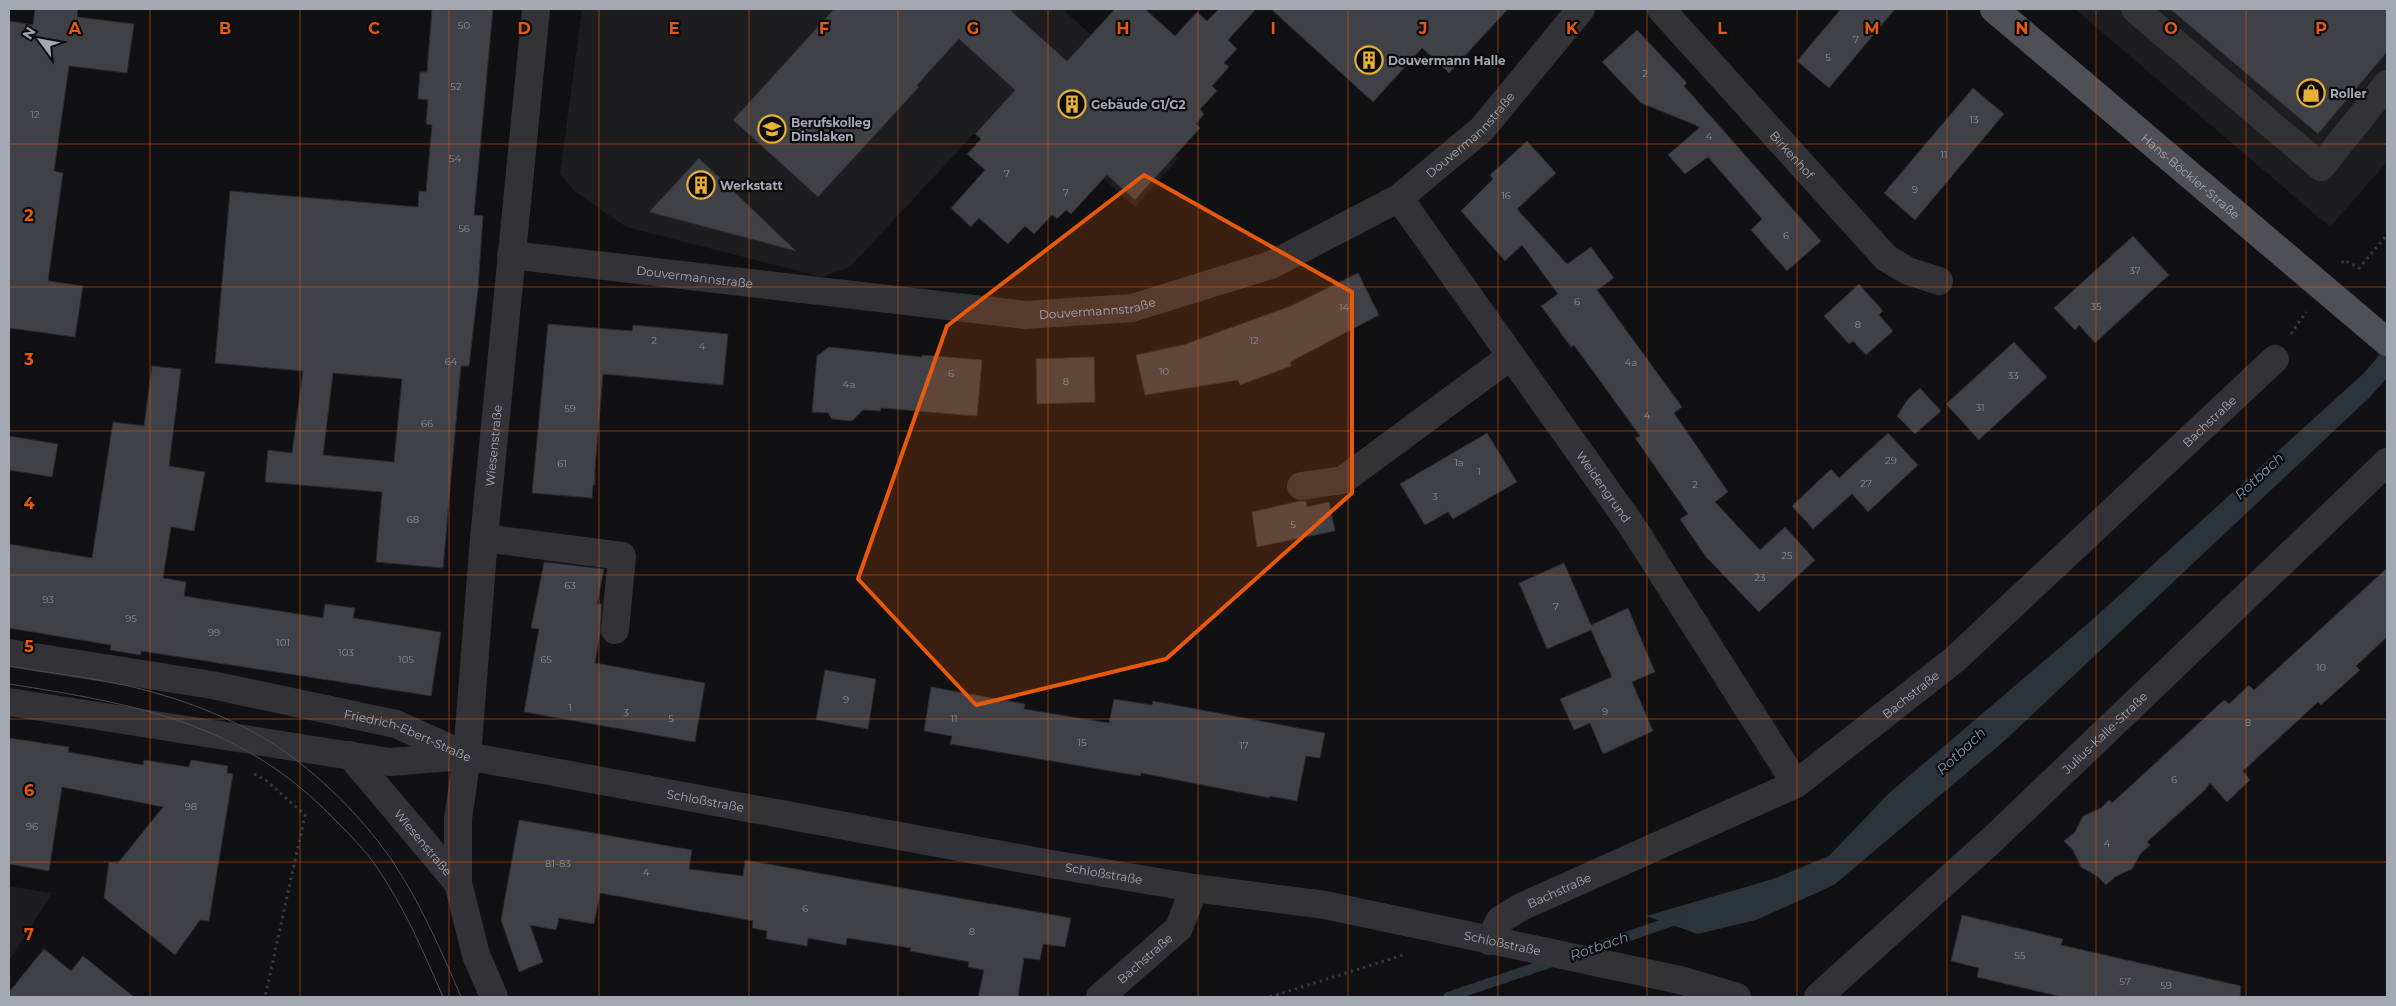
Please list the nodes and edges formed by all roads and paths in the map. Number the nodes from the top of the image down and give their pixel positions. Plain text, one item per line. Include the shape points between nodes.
1 (536, 9) edge
2 (1581, 9) edge
3 (1661, 9) edge
4 (1994, 9) edge
5 (2135, 9) edge
6 (2387, 84) edge
7 (1398, 198) junction
8 (2387, 235) edge
9 (512, 255) junction
10 (2359, 268) dead end
11 (1939, 281) dead end
12 (2378, 334) edge
13 (1511, 356) junction
14 (2275, 359) dead end
15 (2387, 462) edge
16 (1301, 486) dead end
17 (484, 538) junction
18 (615, 630) dead end
19 (9, 653) edge
20 (9, 702) edge
21 (350, 755) junction
22 (467, 756) junction
23 (1796, 784) junction
24 (306, 815) dead end
25 (458, 883) junction
26 (1194, 888) junction
27 (1489, 941) junction
28 (1408, 954) dead end
29 (265, 997) edge
30 (494, 997) edge
31 (1100, 997) edge
32 (1270, 997) edge
33 (1737, 997) edge
34 (1818, 997) edge

1 - 9 street, Wiesenstraße
2 - 7 street, Douvermannstraße via 1482,129
3 - 11 street, Birkenhof via 1886,258 1908,271
4 - 12 main road, Hans-Böckler-Straße
5 - 6 street via 2320,168
7 - 9 street, Douvermannstraße via 1271,265 1132,308 1024,315
7 - 13 street, Weidengrund
8 - 10 path
9 - 17 street, Wiesenstraße
13 - 16 street via 1342,480
13 - 23 street, Weidengrund via 1632,526
14 - 23 street, Bachstraße via 1954,660
15 - 34 street, Julius-Kalle-Straße via 1994,838
17 - 18 street via 622,556
17 - 22 street, Wiesenstraße
19 - 22 street, Friedrich-Ebert-Straße via 212,685 396,724
20 - 21 street, Friedrich-Ebert-Straße
21 - 22 street, Friedrich-Ebert-Straße via 390,762
21 - 25 street, Wiesenstraße
22 - 25 street, Wiesenstraße via 458,819
22 - 26 street, Schloßstraße
23 - 27 street, Bachstraße via 1522,908 1500,920
24 - 29 path
25 - 30 street, Wiesenstraße via 476,956
26 - 27 street, Schloßstraße via 1325,905
26 - 31 street, Bachstraße via 1179,928
27 - 33 street, Schloßstraße via 1680,980
28 - 32 path

